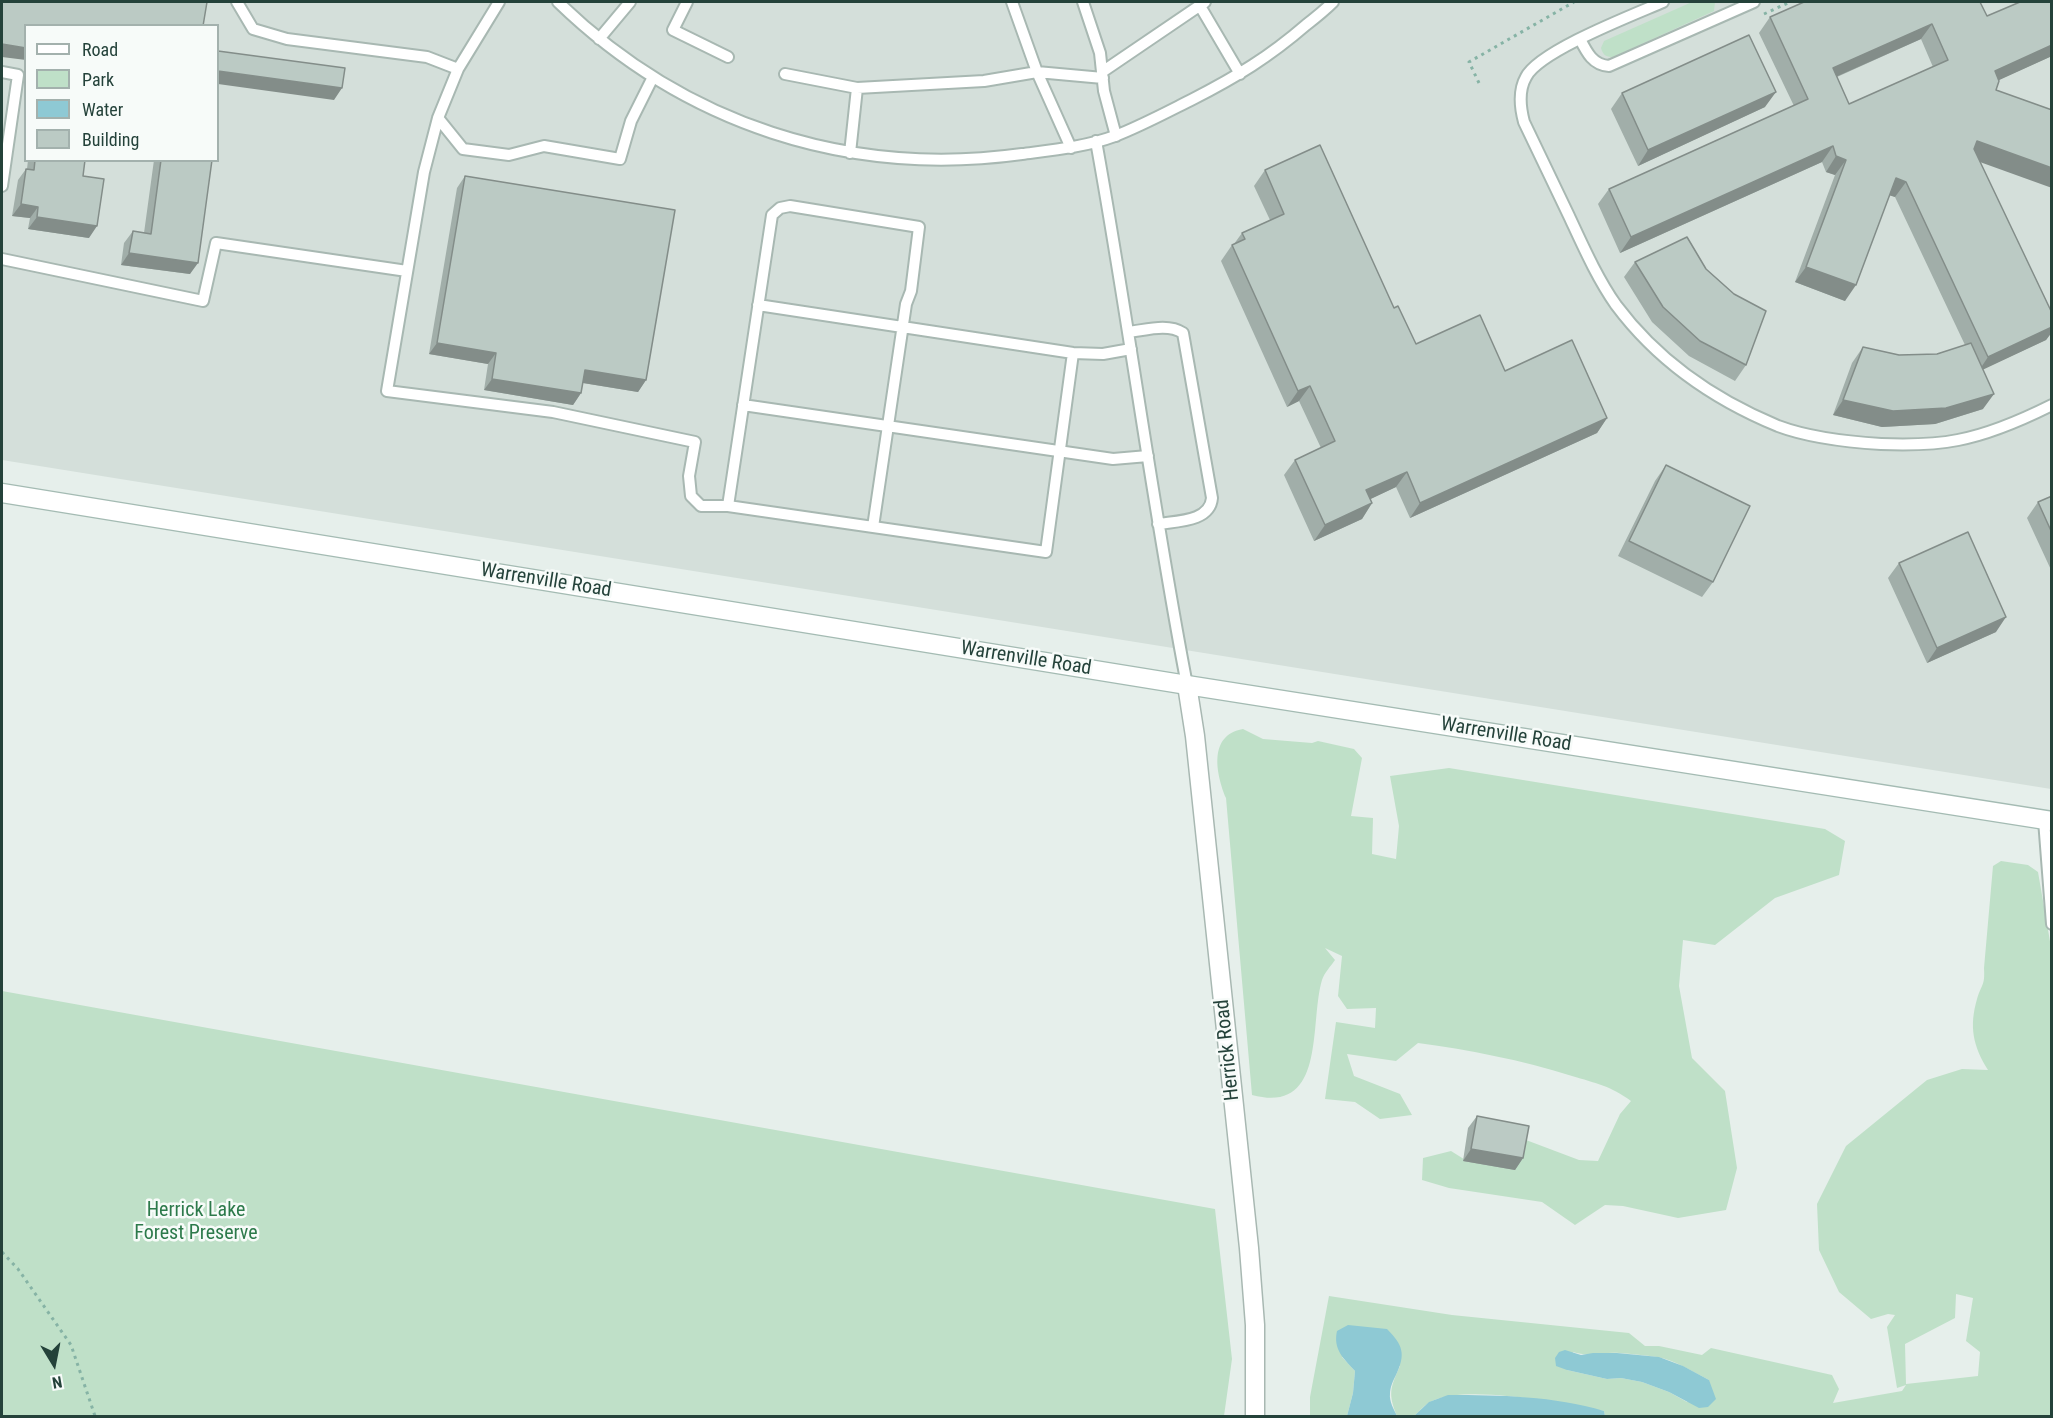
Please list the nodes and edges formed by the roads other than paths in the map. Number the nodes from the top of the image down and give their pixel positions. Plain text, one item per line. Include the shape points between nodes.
1 (237, 2) edge
2 (499, 2) edge
3 (558, 2) edge
4 (630, 2) edge
5 (687, 2) edge
6 (1012, 2) edge
7 (1083, 2) edge
8 (1333, 2) edge
9 (1658, 2) edge
10 (1754, 2) edge
11 (1202, 4) edge
12 (1731, 6) edge
13 (599, 39) junction
14 (1580, 39) junction
15 (728, 57) dead end
16 (458, 69) junction
17 (2, 72) edge
18 (1036, 72) junction
19 (785, 74) dead end
20 (1240, 74) junction
21 (1103, 75) junction
22 (652, 77) junction
23 (857, 88) junction
24 (438, 118) junction
25 (1116, 136) junction
26 (1096, 141) junction
27 (1071, 148) junction
28 (850, 153) junction
29 (2, 186) edge
30 (2, 259) edge
31 (407, 271) junction
32 (758, 305) junction
33 (903, 327) junction
34 (1129, 332) junction
35 (1131, 349) junction
36 (1073, 353) junction
37 (743, 405) junction
38 (2052, 405) edge
39 (888, 426) junction
40 (1060, 452) junction
41 (1148, 456) junction
42 (2, 493) edge
43 (728, 506) junction
44 (1158, 524) junction
45 (873, 527) junction
46 (1187, 685) junction
47 (2048, 821) edge
48 (2052, 924) edge
49 (1255, 1416) edge

1 - 16 lane via 253,28 287,39 428,57
2 - 16 lane
3 - 13 lane
4 - 13 lane
5 - 15 lane via 673,30
6 - 18 lane
7 - 21 lane
8 - 20 lane
9 - 14 lane
10 - 12 lane
11 - 20 lane
11 - 21 lane
12 - 14 lane via 1609,66 1594,61
13 - 22 lane
14 - 38 lane via 1544,58 1527,75 1520,99 1524,122 1598,276 1616,305 1684,374 1713,394 1780,426 1856,442 1911,445 1958,440 1992,431
16 - 24 lane
17 - 29 lane via 18,75
18 - 21 lane
18 - 23 lane via 984,81
18 - 27 lane
19 - 23 lane
20 - 25 lane
21 - 25 lane
22 - 24 lane via 631,121 620,159 544,146 509,155 463,149
22 - 28 lane via 765,131
23 - 28 lane
24 - 31 lane
25 - 26 lane
26 - 27 lane
26 - 34 lane
27 - 28 lane via 938,161
30 - 31 lane via 202,301 216,243
31 - 43 lane via 387,391 553,412 695,442 689,476 691,496 701,506
32 - 33 lane
32 - 33 lane via 772,215 790,206 920,227
32 - 37 lane
33 - 36 lane
33 - 39 lane
34 - 35 lane
34 - 44 lane via 1167,328 1183,333 1212,498 1211,506 1195,517
35 - 36 lane via 1103,354
35 - 41 lane
36 - 40 lane
37 - 39 lane
37 - 43 lane
39 - 40 lane
39 - 45 lane
40 - 41 lane via 1113,459
40 - 45 lane via 1046,552
41 - 44 lane
42 - 46 main road, Warrenville Road
43 - 45 lane
44 - 46 lane
46 - 47 main road, Warrenville Road
46 - 49 main road, Herrick Road via 1249,1248 1255,1325
47 - 48 lane

